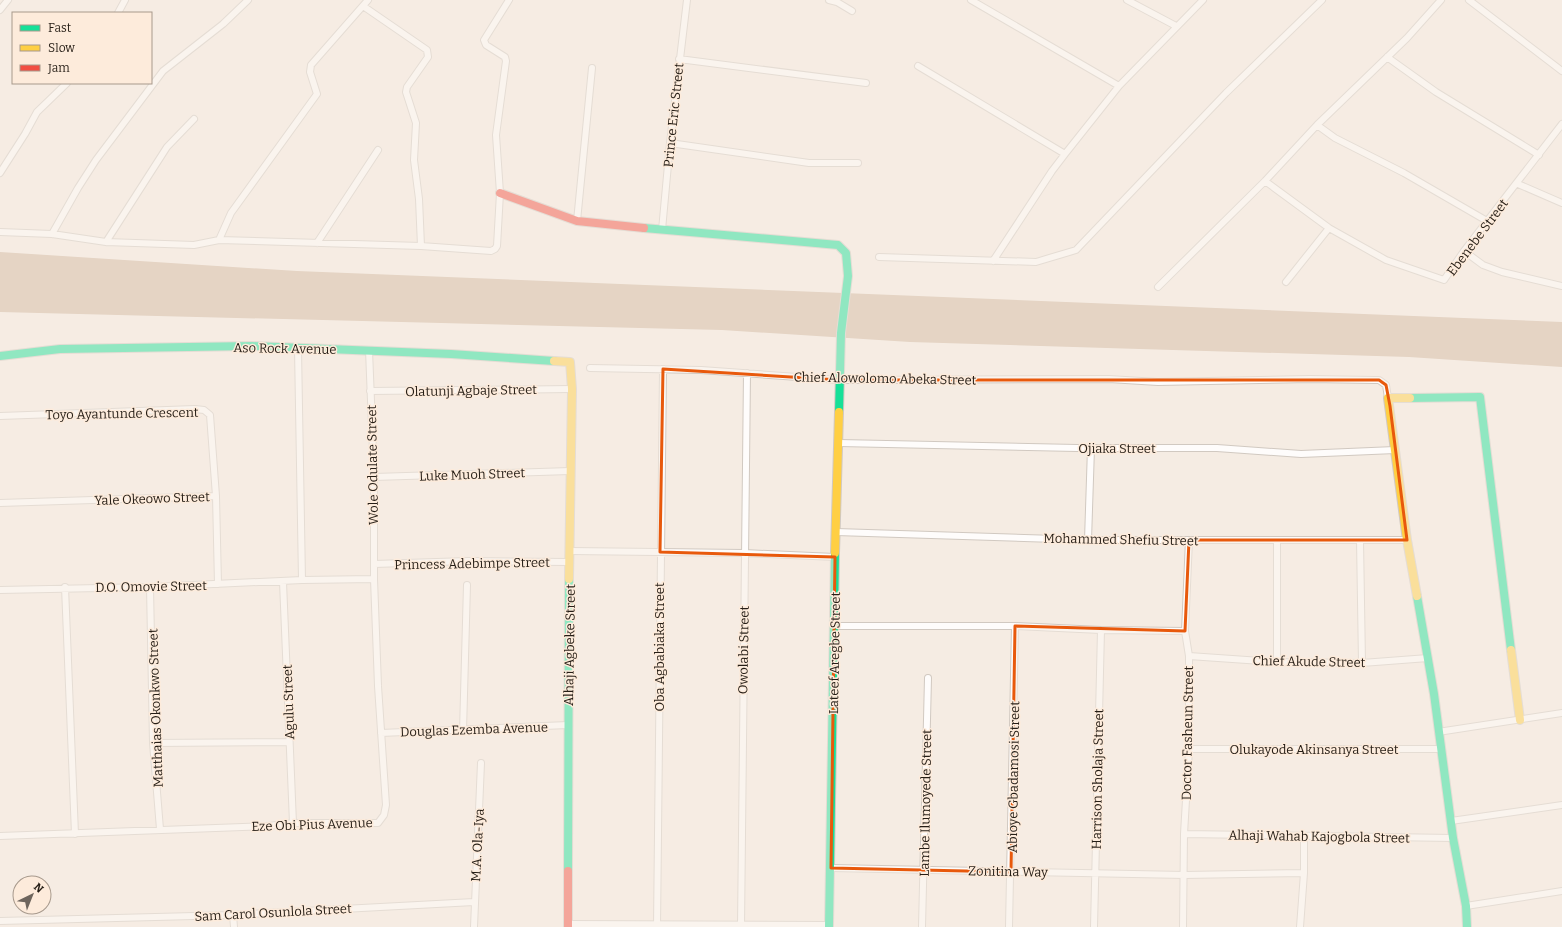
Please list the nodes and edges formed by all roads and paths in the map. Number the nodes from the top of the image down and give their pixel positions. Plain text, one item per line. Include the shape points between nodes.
1 (8, 0) edge
2 (125, 0) edge
3 (248, 0) edge
4 (368, 0) edge
5 (508, 0) edge
6 (687, 0) edge
7 (829, 0) edge
8 (971, 0) edge
9 (1128, 0) edge
10 (1202, 0) edge
11 (1322, 0) edge
12 (1441, 0) edge
13 (1469, 0) edge
14 (363, 6) junction
15 (0, 10) edge
16 (852, 11) dead end
17 (119, 12) edge
18 (1176, 26) junction
19 (1387, 57) junction
20 (679, 59) junction
21 (918, 66) dead end
22 (592, 68) dead end
23 (1562, 71) edge
24 (866, 82) dead end
25 (66, 84) edge
26 (1119, 86) junction
27 (194, 119) dead end
28 (1562, 124) edge
29 (1317, 125) junction
30 (670, 143) junction
31 (378, 150) dead end
32 (1065, 154) junction
33 (1539, 154) junction
34 (858, 163) dead end
35 (0, 173) edge
36 (1265, 181) junction
37 (1518, 184) junction
38 (500, 193) junction
39 (1562, 203) edge
40 (577, 221) junction
41 (1487, 221) junction
42 (1329, 228) junction
43 (662, 230) junction
44 (0, 232) edge
45 (52, 234) junction
46 (219, 240) junction
47 (106, 242) junction
48 (317, 244) junction
49 (421, 246) junction
50 (1464, 251) junction
51 (879, 257) dead end
52 (993, 261) junction
53 (1286, 282) dead end
54 (1562, 286) edge
55 (1158, 287) dead end
56 (298, 349) junction
57 (369, 350) junction
58 (0, 356) edge
59 (570, 362) joint
60 (590, 368) dead end
61 (663, 370) junction
62 (747, 373) junction
63 (840, 380) junction
64 (572, 389) junction
65 (370, 391) junction
66 (1388, 398) junction
67 (0, 416) edge
68 (839, 443) junction
69 (1091, 448) junction
70 (1395, 450) junction
71 (570, 471) junction
72 (374, 477) junction
73 (216, 496) junction
74 (0, 503) edge
75 (836, 532) junction
76 (1088, 540) junction
77 (1189, 540) junction
78 (1360, 540) junction
79 (1407, 540) junction
80 (1277, 541) junction
81 (570, 551) junction
82 (660, 552) junction
83 (744, 553) junction
84 (835, 557) junction
85 (570, 562) junction
86 (374, 564) junction
87 (374, 579) junction
88 (302, 580) junction
89 (283, 582) junction
90 (218, 584) junction
91 (467, 585) dead end
92 (65, 587) junction
93 (150, 587) junction
94 (0, 590) edge
95 (833, 626) junction
96 (1015, 626) junction
97 (1101, 630) junction
98 (1185, 631) junction
99 (1189, 656) junction
100 (1428, 658) junction
101 (1277, 662) junction
102 (1362, 663) junction
103 (928, 678) dead end
104 (1562, 713) edge
105 (1520, 720) junction
106 (568, 725) junction
107 (463, 731) junction
108 (1438, 732) junction
109 (381, 733) junction
110 (289, 742) junction
111 (153, 743) junction
112 (1189, 748) junction
113 (1440, 749) junction
114 (481, 763) dead end
115 (1562, 806) edge
116 (1452, 821) junction
117 (293, 823) junction
118 (160, 829) junction
119 (75, 834) junction
120 (1184, 834) junction
121 (0, 836) edge
122 (1304, 836) junction
123 (1453, 838) junction
124 (832, 868) junction
125 (924, 869) junction
126 (1011, 872) junction
127 (1095, 873) junction
128 (1304, 873) junction
129 (1185, 875) junction
130 (1562, 891) edge
131 (474, 902) junction
132 (1466, 906) junction
133 (233, 915) junction
134 (0, 921) edge
135 (568, 926) edge
136 (657, 926) edge
137 (830, 926) edge
138 (234, 927) edge
139 (474, 927) edge
140 (740, 927) edge
141 (922, 927) edge
142 (1009, 927) edge
143 (1094, 927) edge
144 (1184, 927) edge
145 (1300, 927) edge
146 (1467, 927) edge

1 - 15 street
2 - 17 street
3 - 45 street via 223,24 163,71 96,160
4 - 14 street
5 - 38 street via 484,40 486,45 506,60 496,135
6 - 20 street, Prince Eric Street
7 - 16 street
8 - 26 street
9 - 18 street
10 - 18 street
11 - 52 street via 1226,93 1076,250 1036,262
12 - 19 street
13 - 23 street
14 - 46 street via 311,65 310,72 317,94 231,213
14 - 49 street via 427,50 428,54 407,86 406,92 416,123 414,160
18 - 26 street
19 - 29 street
19 - 33 street via 1436,92
20 - 24 street
20 - 30 street, Prince Eric Street
21 - 32 street
22 - 40 street
25 - 35 street via 37,112
26 - 32 street
27 - 47 street via 167,147
28 - 33 street, Ebenebe Street
29 - 36 street
29 - 41 street via 1335,138
30 - 34 street via 809,163
30 - 43 street, Prince Eric Street
31 - 48 street
32 - 52 street
33 - 37 street, Ebenebe Street
36 - 42 street, Ebenebe Street
36 - 55 street
37 - 39 street
37 - 41 street, Ebenebe Street
38 - 40 street, Lateef Aregbe Street
38 - 49 street via 495,250
40 - 43 street, Lateef Aregbe Street
41 - 50 street, Ebenebe Street
42 - 50 street, Ebenebe Street via 1386,260 1438,279 1444,280
42 - 53 street
43 - 63 street, Lateef Aregbe Street via 838,245 846,253 848,276 841,333
44 - 45 street
45 - 47 street
46 - 47 street via 194,245
46 - 48 street
48 - 49 street
50 - 54 street via 1483,264 1502,272
51 - 52 street
56 - 57 street, Aso Rock Avenue
56 - 58 street, Aso Rock Avenue via 252,346 60,349
56 - 88 street
57 - 59 street, Aso Rock Avenue
57 - 65 street, Wole Odulate Street
59 - 64 street, Alhaji Agbeke Street
60 - 61 street, Chief Alowolomo Abeka Street
61 - 62 street, Chief Alowolomo Abeka Street
61 - 82 street, Oba Agbabiaka Street
62 - 63 street, Chief Alowolomo Abeka Street
62 - 83 street, Owolabi Street
63 - 66 street, Chief Alowolomo Abeka Street via 1379,380 1386,385
63 - 68 street, Lateef Aregbe Street
64 - 65 street, Olatunji Agbaje Street
64 - 71 street, Alhaji Agbeke Street
65 - 72 street, Wole Odulate Street
66 - 70 street
66 - 105 street via 1480,397
67 - 73 street, Toyo Ayantunde Crescent via 204,410 210,415
68 - 69 street, Ojiaka Street
68 - 75 street, Lateef Aregbe Street
69 - 70 street, Ojiaka Street via 1217,448 1301,454
69 - 76 street
70 - 79 street
71 - 72 street, Luke Muoh Street
71 - 81 street, Alhaji Agbeke Street
72 - 86 street, Wole Odulate Street
73 - 74 street, Yale Okeowo Street
73 - 90 street, Yale Okeowo Street
75 - 76 street, Mohammed Shefiu Street
75 - 84 street, Lateef Aregbe Street
76 - 77 street, Mohammed Shefiu Street
77 - 80 street, Mohammed Shefiu Street
77 - 98 street, Doctor Fasheun Street
78 - 79 street, Mohammed Shefiu Street
78 - 80 street, Mohammed Shefiu Street
78 - 102 street
79 - 100 street
80 - 101 street
81 - 82 street
81 - 85 street, Alhaji Agbeke Street
82 - 83 street
82 - 136 street, Oba Agbabiaka Street
83 - 84 street
83 - 140 street, Owolabi Street
84 - 95 street, Lateef Aregbe Street
85 - 86 street, Princess Adebimpe Street via 468,561
85 - 106 street, Alhaji Agbeke Street
86 - 87 street, Wole Odulate Street
87 - 88 street, D.O. Omovie Street
87 - 109 street, Eze Obi Pius Avenue
88 - 89 street, D.O. Omovie Street
89 - 90 street, D.O. Omovie Street
89 - 110 street, Agulu Street
90 - 93 street, D.O. Omovie Street
91 - 107 street
92 - 93 street, D.O. Omovie Street
92 - 94 street, D.O. Omovie Street
92 - 119 street
93 - 111 street, Matthaias Okonkwo Street
95 - 96 street
95 - 124 street, Lateef Aregbe Street
96 - 97 street
96 - 126 street, Abioye Gbadamosi Street
97 - 98 street
97 - 127 street, Harrison Sholaja Street
98 - 99 street, Doctor Fasheun Street
99 - 101 street, Chief Akude Street
99 - 112 street, Doctor Fasheun Street
100 - 102 street, Chief Akude Street
100 - 108 street
101 - 102 street, Chief Akude Street
103 - 125 street, Lambe Ilumoyede Street
104 - 105 street
105 - 108 street
106 - 107 street, Douglas Ezemba Avenue
106 - 135 street, Alhaji Agbeke Street
107 - 109 street, Douglas Ezemba Avenue
108 - 113 street
109 - 117 street, Eze Obi Pius Avenue via 386,805 384,815 378,823
110 - 111 street
110 - 117 street, Agulu Street
111 - 118 street, Matthaias Okonkwo Street
112 - 113 street, Olukayode Akinsanya Street
112 - 120 street, Doctor Fasheun Street
113 - 116 street
114 - 131 street, M.A. Ola-Iya
115 - 116 street
116 - 123 street
117 - 118 street, Eze Obi Pius Avenue
118 - 119 street, Eze Obi Pius Avenue
119 - 121 street, Eze Obi Pius Avenue
120 - 122 street, Alhaji Wahab Kajogbola Street
120 - 129 street, Doctor Fasheun Street
122 - 123 street, Alhaji Wahab Kajogbola Street
122 - 128 street
123 - 132 street
124 - 125 street, Zonitina Way
124 - 137 street, Lateef Aregbe Street
125 - 126 street, Zonitina Way
125 - 141 street, Lambe Ilumoyede Street
126 - 127 street, Zonitina Way
126 - 142 street, Abioye Gbadamosi Street
127 - 129 street, Zonitina Way
127 - 143 street, Harrison Sholaja Street
128 - 129 street, Zonitina Way
128 - 145 street
129 - 144 street, Doctor Fasheun Street
130 - 132 street
131 - 133 street, Sam Carol Osunlola Street
131 - 139 street, M.A. Ola-Iya
132 - 146 street
133 - 134 street, Sam Carol Osunlola Street
133 - 138 street
135 - 136 street
136 - 140 street
137 - 140 street

